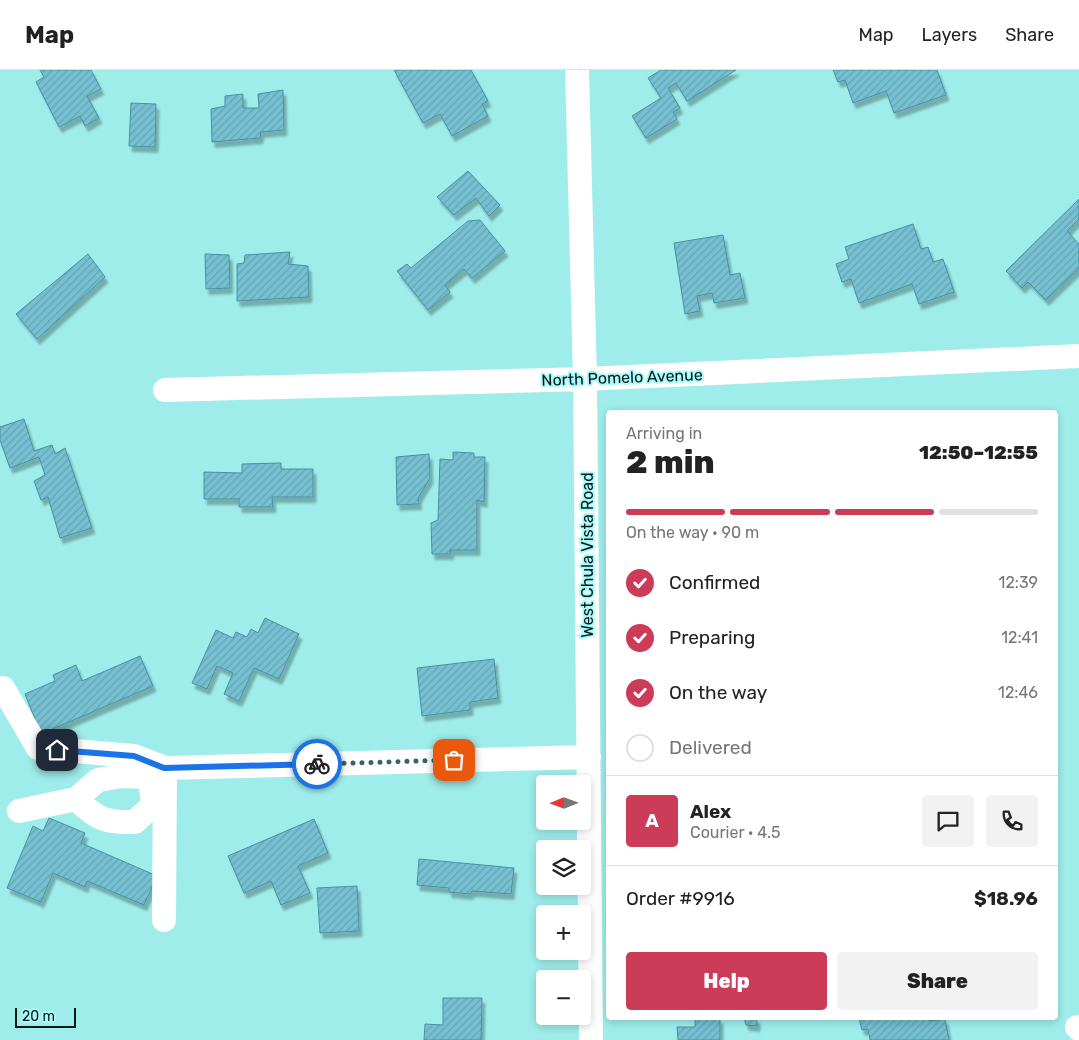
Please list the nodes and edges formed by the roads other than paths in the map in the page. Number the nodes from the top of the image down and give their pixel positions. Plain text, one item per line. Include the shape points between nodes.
1 (577, 70) edge
2 (1079, 356) edge
3 (585, 379) junction
4 (165, 390) dead end
5 (3, 688) dead end
6 (588, 757) junction
7 (157, 772) junction
8 (76, 798) junction
9 (19, 811) dead end
10 (164, 920) dead end
11 (591, 1040) edge

1 - 3 street, West Chula Vista Road
2 - 3 street, North Pomelo Avenue
3 - 4 street, North Pomelo Avenue
3 - 6 street, West Chula Vista Road
5 - 7 street via 38,748 134,756
6 - 7 street
6 - 11 street, West Chula Vista Road
7 - 8 street via 98,780
7 - 8 street via 153,805 135,822 116,823 93,816
7 - 10 street
8 - 9 street

